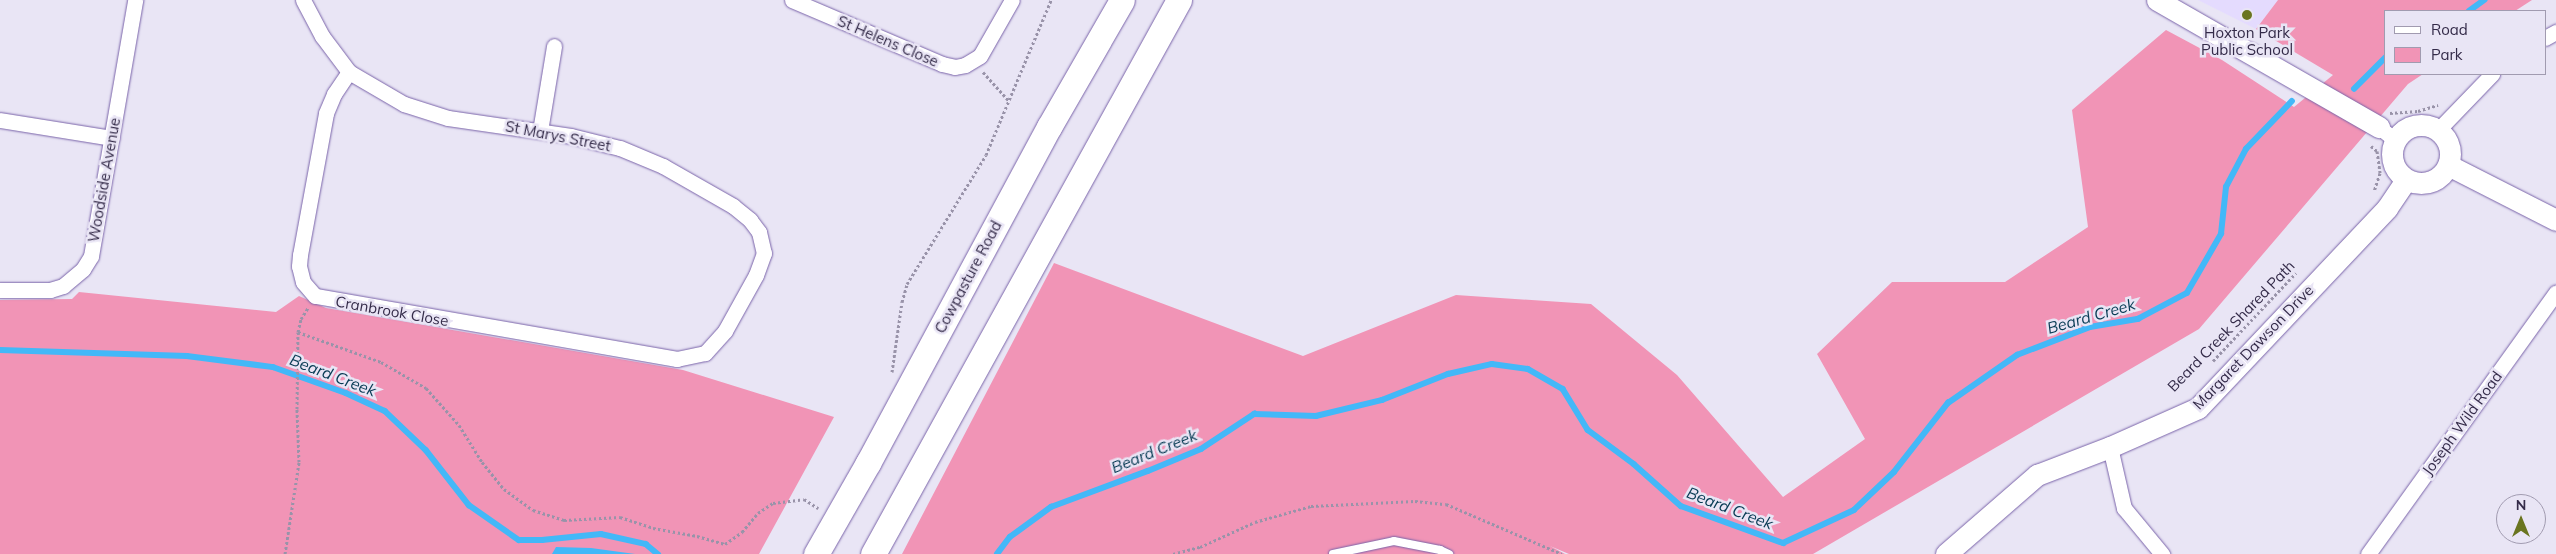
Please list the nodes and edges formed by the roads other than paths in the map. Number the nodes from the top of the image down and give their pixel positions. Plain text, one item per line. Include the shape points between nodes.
1 (135, 0) edge
2 (303, 0) edge
3 (792, 0) edge
4 (1012, 0) edge
5 (1122, 0) edge
6 (1179, 0) edge
7 (2157, 0) edge
8 (554, 46) dead end
9 (349, 72) junction
10 (2491, 75) edge
11 (0, 120) edge
12 (2438, 130) junction
13 (540, 131) junction
14 (2382, 131) junction
15 (112, 138) junction
16 (2448, 165) junction
17 (2406, 180) junction
18 (2556, 220) edge
19 (0, 290) edge
20 (2556, 292) edge
21 (705, 353) joint
22 (2110, 447) junction
23 (816, 554) edge
24 (873, 554) edge
25 (1333, 554) edge
26 (1448, 554) edge
27 (1946, 554) edge
28 (2162, 554) edge
29 (2368, 554) edge

1 - 15 street, Woodside Avenue
2 - 9 street, St Marys Street via 322,36
3 - 4 street, St Helens Close via 955,67 973,62
5 - 23 main road, Cowpasture Road
6 - 24 main road
7 - 14 street
8 - 13 street
9 - 13 street, St Marys Street via 385,94 426,112
9 - 21 street, Cranbrook Close via 326,113 300,255 300,274 315,296 665,357 691,357
10 - 12 street
11 - 15 street
12 - 14 street via 2427,125 2414,125 2403,131
12 - 16 street via 2449,146
13 - 21 street, St Marys Street via 612,146 663,166 733,206 759,232 764,252 761,264 725,331
14 - 17 street via 2392,148 2394,166
15 - 19 street, Woodside Avenue via 94,240 83,269 63,286 50,290
16 - 17 street via 2439,177 2426,183
16 - 18 street
17 - 22 street, Margaret Dawson Drive via 2387,208 2198,408
20 - 29 street, Joseph Wild Road
22 - 27 street, Margaret Dawson Drive via 2036,474
22 - 28 street via 2124,508
25 - 26 lane via 1394,541

